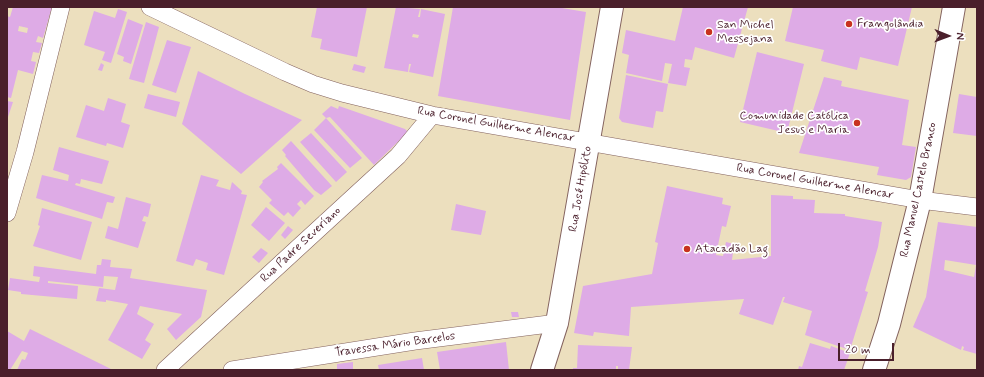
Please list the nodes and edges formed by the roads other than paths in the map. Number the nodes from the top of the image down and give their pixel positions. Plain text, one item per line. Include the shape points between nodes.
1 (61, 7) edge
2 (150, 7) edge
3 (612, 7) edge
4 (954, 7) edge
5 (432, 115) junction
6 (590, 142) junction
7 (920, 200) junction
8 (977, 207) edge
9 (7, 213) edge
10 (557, 323) junction
11 (165, 370) edge
12 (232, 370) edge
13 (542, 370) edge
14 (874, 370) edge

1 - 9 street
2 - 5 street, Rua Coronel Guilherme Alencar via 313,84
3 - 6 main road, Rua José Hipólito
4 - 7 main road, Rua Manuel Castelo Branco
5 - 6 street, Rua Coronel Guilherme Alencar
5 - 11 street, Rua Padre Severíano via 398,156
6 - 7 street, Rua Coronel Guilherme Alencar
6 - 10 main road, Rua José Hipólito
7 - 8 street, Rua Coronel Guilherme Alencar
7 - 14 main road, Rua Manuel Castelo Branco via 889,324
10 - 12 street, Travessa Mário Barcelos via 415,341
10 - 13 main road, Rua José Hipólito

